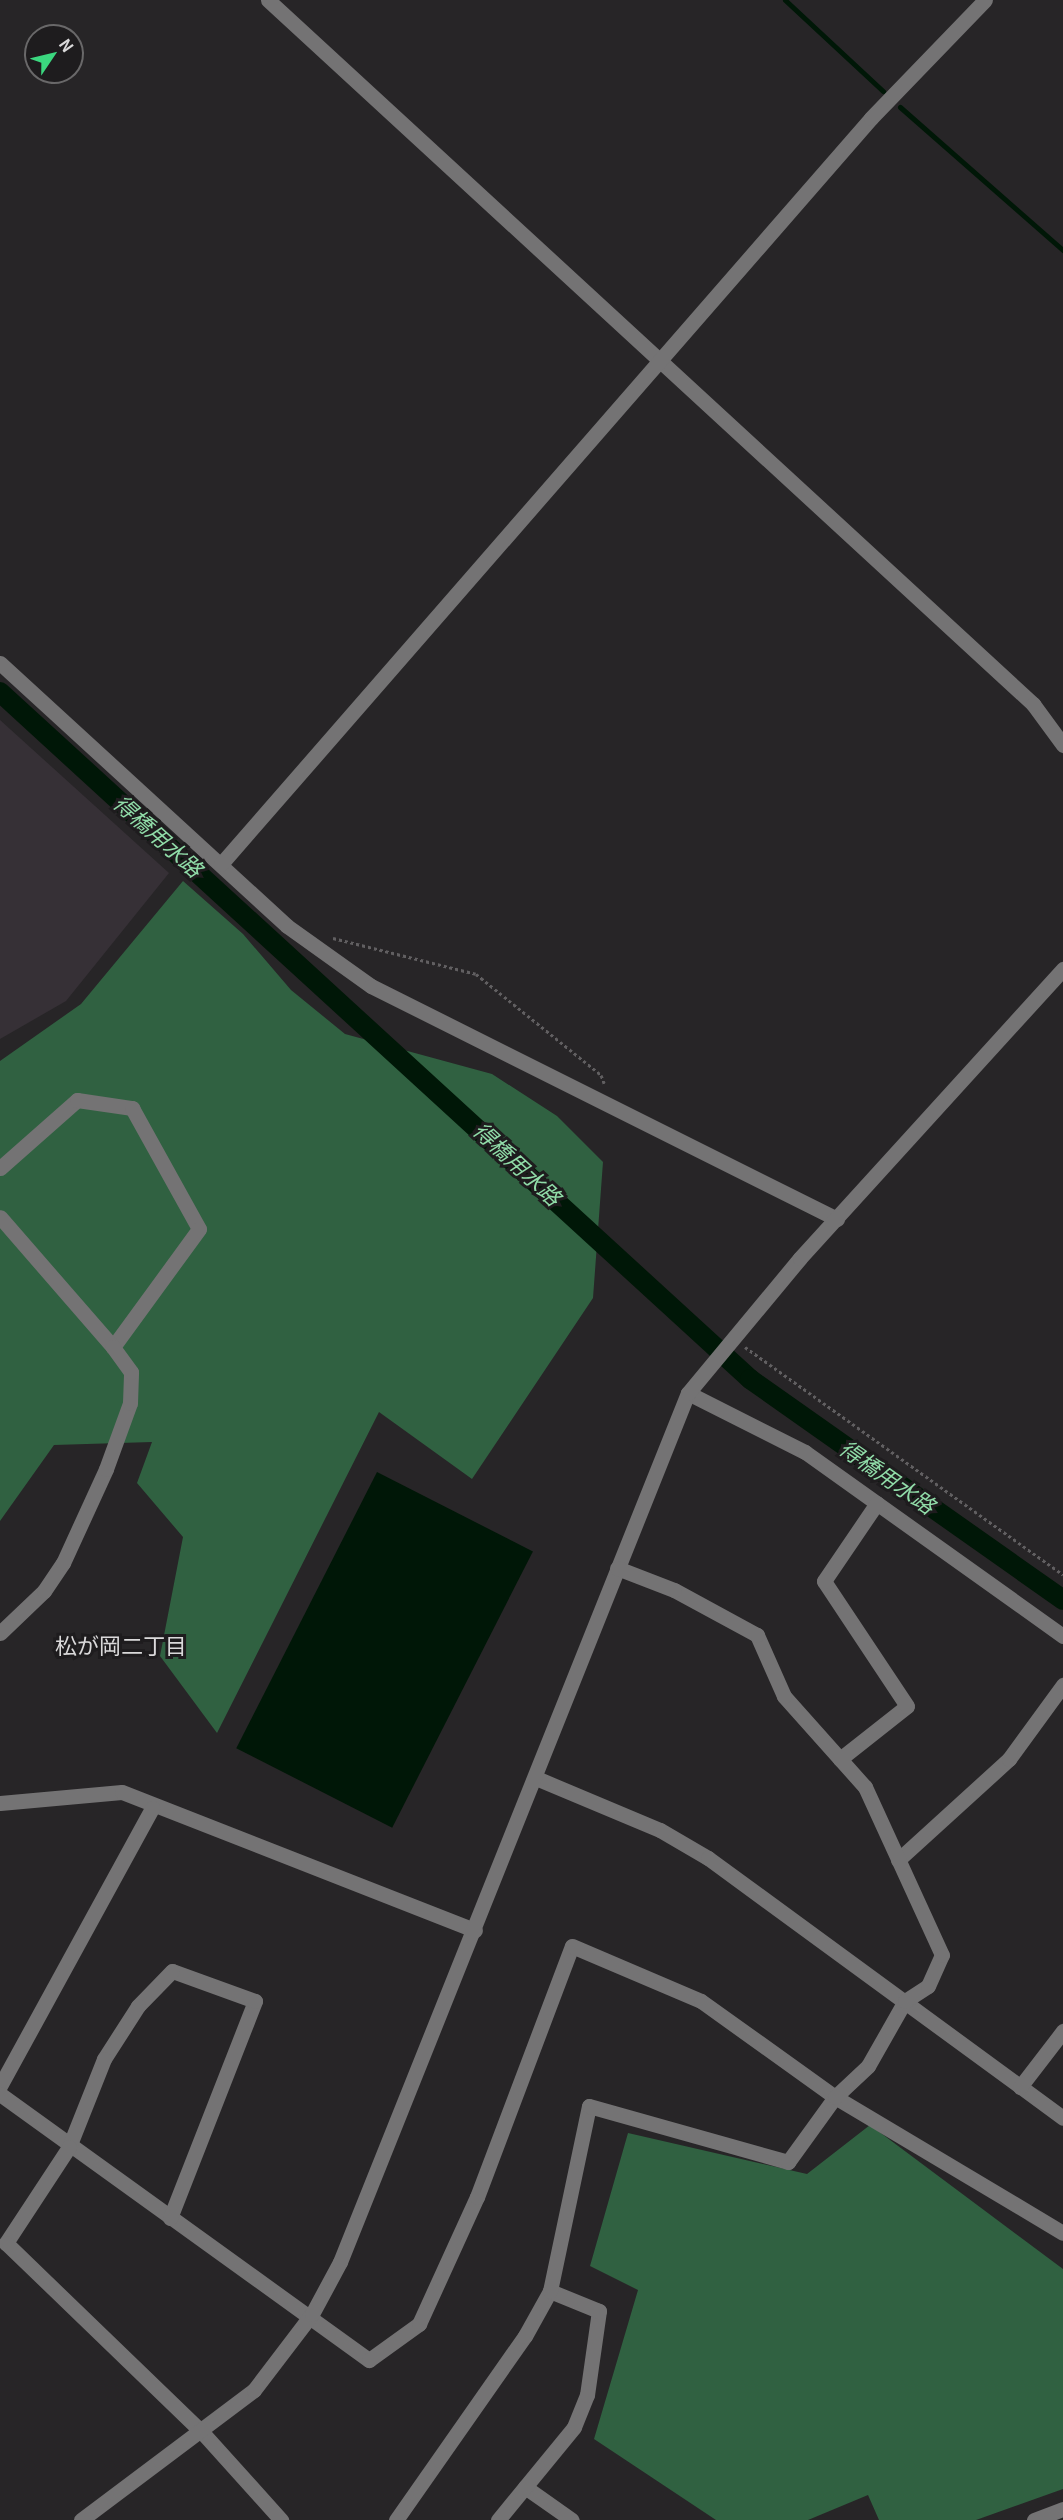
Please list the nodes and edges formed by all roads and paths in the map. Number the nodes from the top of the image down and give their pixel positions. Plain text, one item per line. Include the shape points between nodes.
1 (268, 0) edge
2 (985, 0) edge
3 (661, 357) junction
4 (0, 663) edge
5 (1063, 745) edge
6 (221, 864) junction
7 (321, 934) dead end
8 (1063, 969) edge
9 (613, 1109) junction
10 (0, 1168) edge
11 (0, 1217) edge
12 (837, 1219) junction
13 (729, 1340) junction
14 (113, 1347) junction
15 (688, 1394) junction
16 (877, 1503) junction
17 (617, 1568) junction
18 (1063, 1575) edge
19 (0, 1633) edge
20 (1063, 1636) edge
21 (1063, 1685) edge
22 (840, 1759) junction
23 (536, 1778) junction
24 (0, 1803) edge
25 (152, 1808) junction
26 (898, 1860) junction
27 (475, 1930) junction
28 (905, 2001) junction
29 (1063, 2031) edge
30 (0, 2086) edge
31 (1020, 2087) junction
32 (0, 2094) edge
33 (836, 2097) junction
34 (1063, 2118) edge
35 (69, 2147) junction
36 (170, 2218) junction
37 (1063, 2233) edge
38 (550, 2291) junction
39 (312, 2314) junction
40 (201, 2431) junction
41 (525, 2487) junction
42 (1063, 2508) edge
43 (81, 2520) edge
44 (281, 2520) edge
45 (396, 2520) edge
46 (498, 2520) edge
47 (572, 2520) edge
48 (1034, 2520) edge

1 - 3 street
2 - 3 street via 871,118
3 - 5 street via 1033,704
3 - 6 street
4 - 6 street
6 - 9 street via 287,926 371,986
7 - 9 path via 476,974 601,1075
8 - 12 street
9 - 12 street
10 - 14 street via 77,1100 132,1108 144,1125 199,1229
11 - 14 street
12 - 13 street
13 - 15 street
13 - 18 path
14 - 19 street via 131,1372 130,1403 106,1469 63,1563 44,1591
15 - 16 street via 805,1452
15 - 17 street
16 - 20 street
16 - 22 street via 824,1581 907,1706
17 - 22 street via 683,1594 757,1635 784,1696
17 - 23 street
21 - 26 street via 1009,1759
22 - 26 street via 865,1787
23 - 27 street
23 - 28 street via 688,1845
24 - 25 street via 122,1792
25 - 27 street via 339,1874
25 - 30 street
26 - 28 street via 942,1955 928,1986
27 - 39 street via 340,2262
28 - 31 street
28 - 33 street via 868,2066
29 - 31 street
31 - 34 street
32 - 35 street
33 - 37 street
33 - 38 street via 788,2162 589,2106
33 - 39 street via 701,2001 572,1946 477,2197 419,2324 369,2360
35 - 36 street
35 - 36 street via 104,2059 138,2006 172,1971 255,2001
35 - 40 street via 6,2243
36 - 39 street
38 - 41 street via 599,2311 587,2395 574,2427
38 - 45 street via 525,2336
39 - 40 street via 254,2390
40 - 43 street
40 - 44 street
41 - 46 street
41 - 47 street
42 - 48 street

